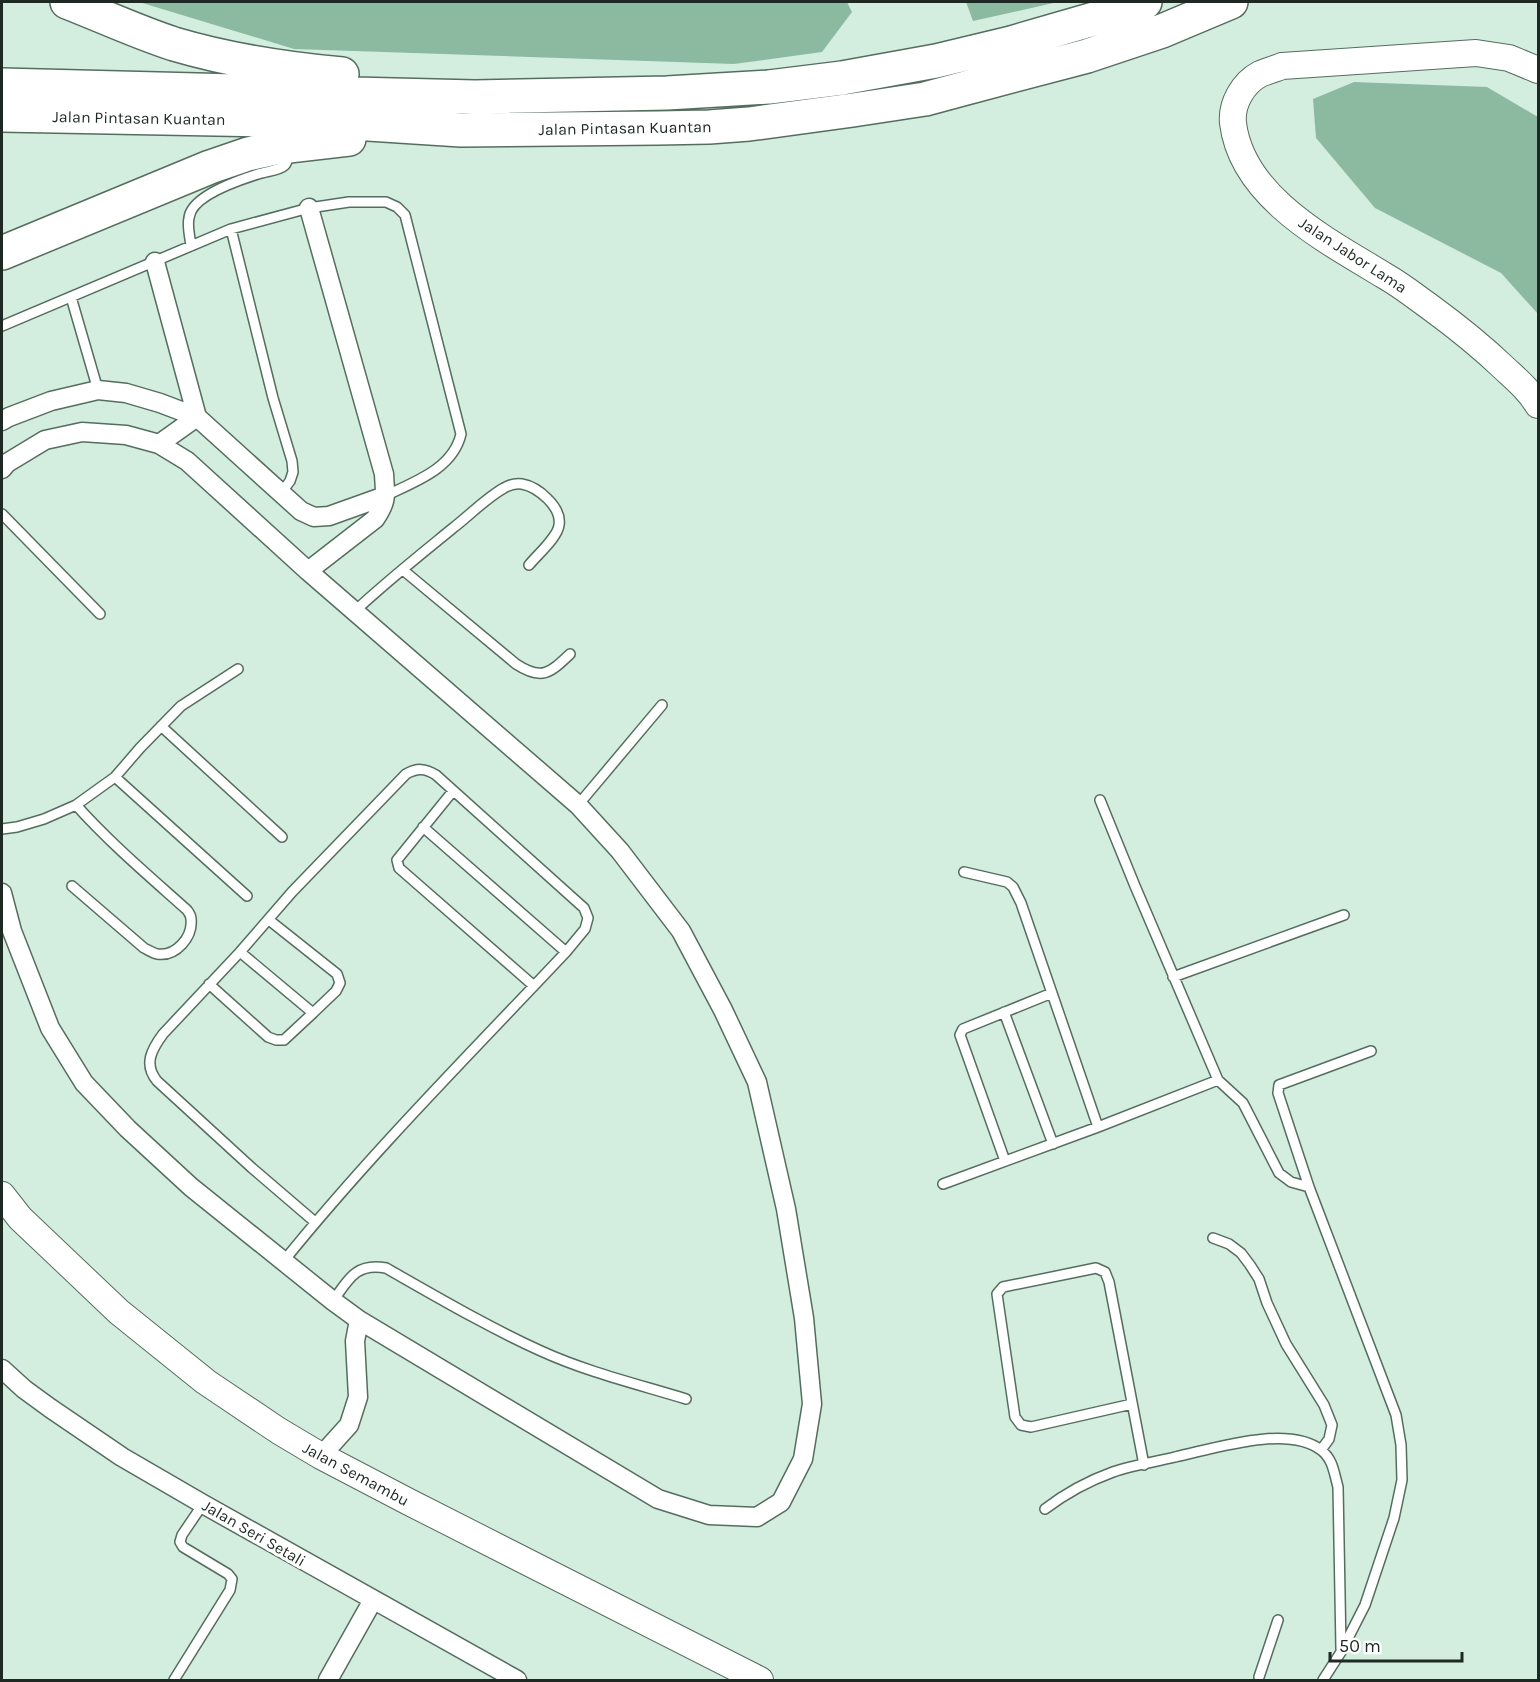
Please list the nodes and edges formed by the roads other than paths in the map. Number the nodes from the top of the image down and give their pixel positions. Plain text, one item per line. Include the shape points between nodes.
1 (67, 2) edge
2 (1145, 2) edge
3 (1231, 2) edge
4 (1539, 70) edge
5 (2, 85) edge
6 (589, 94) junction
7 (2, 115) edge
8 (461, 130) junction
9 (291, 145) junction
10 (309, 208) junction
11 (231, 229) junction
12 (191, 246) junction
13 (2, 253) edge
14 (155, 262) junction
15 (71, 297) junction
16 (2, 326) edge
17 (98, 390) junction
18 (1539, 405) edge
19 (197, 417) junction
20 (2, 421) edge
21 (159, 444) junction
22 (2, 469) edge
23 (281, 493) junction
24 (385, 496) junction
25 (2, 514) edge
26 (529, 564) dead end
27 (403, 570) junction
28 (308, 571) junction
29 (355, 611) junction
30 (100, 614) dead end
31 (570, 654) dead end
32 (238, 669) dead end
33 (662, 705) dead end
34 (160, 726) junction
35 (115, 777) junction
36 (453, 791) junction
37 (1100, 800) dead end
38 (578, 804) junction
39 (76, 805) junction
40 (423, 826) junction
41 (2, 828) edge
42 (282, 837) dead end
43 (964, 872) dead end
44 (72, 886) dead end
45 (2, 892) edge
46 (248, 896) dead end
47 (1344, 915) dead end
48 (269, 920) junction
49 (240, 951) junction
50 (566, 952) junction
51 (1173, 977) junction
52 (209, 984) junction
53 (534, 986) junction
54 (1052, 993) junction
55 (1004, 1012) junction
56 (313, 1013) junction
57 (1371, 1051) dead end
58 (1218, 1080) junction
59 (1098, 1127) junction
60 (1053, 1144) junction
61 (1005, 1161) junction
62 (944, 1184) dead end
63 (1309, 1187) junction
64 (2, 1195) edge
65 (315, 1222) junction
66 (1213, 1238) dead end
67 (283, 1262) junction
68 (333, 1301) junction
69 (359, 1320) junction
70 (2, 1369) edge
71 (686, 1399) dead end
72 (1132, 1404) junction
73 (1321, 1450) junction
74 (321, 1456) junction
75 (1144, 1465) junction
76 (203, 1504) junction
77 (1045, 1509) dead end
78 (373, 1600) junction
79 (1278, 1620) dead end
80 (1341, 1652) junction
81 (1261, 1679) edge
82 (174, 1680) edge
83 (328, 1680) edge
84 (517, 1680) edge
85 (760, 1680) edge
86 (1323, 1680) edge

1 - 6 highway via 174,44 255,63 329,73
2 - 6 highway, Jalan Pintasan Kuantan via 993,48 891,70 769,87
3 - 8 highway, Jalan Pintasan Kuantan via 1087,56 925,99 709,127
4 - 18 main road, Jalan Jabor Lama via 1509,58 1476,53 1282,66 1259,75 1244,87 1235,101 1233,118 1244,160 1263,188 1335,246 1388,278 1467,335 1531,393
5 - 6 highway, Jalan Pintasan Kuantan via 475,97
7 - 8 highway, Jalan Pintasan Kuantan via 322,121
8 - 9 highway
9 - 12 lane via 286,164 281,167 201,199 189,217
9 - 13 highway via 210,167
10 - 11 lane
10 - 24 street via 384,474
10 - 24 lane via 386,202 405,215 461,434 459,445 436,469
11 - 12 lane
11 - 23 lane via 292,461 290,481
12 - 14 lane
14 - 15 lane
14 - 19 street
15 - 16 lane
15 - 17 lane
17 - 19 street via 126,393
17 - 20 street via 51,401
19 - 21 street
19 - 23 street
21 - 22 street via 126,435 82,432 45,440
21 - 28 street via 187,461
23 - 24 street via 314,517 329,516
24 - 28 street via 375,519
25 - 30 lane
26 - 27 lane via 555,534 559,516 556,508 532,488 512,484
27 - 29 lane
27 - 31 lane via 528,672 548,672
28 - 29 street
29 - 38 street
32 - 34 lane via 181,706
33 - 38 lane
34 - 35 lane
34 - 42 lane
35 - 39 lane
35 - 46 lane
36 - 40 lane
36 - 48 lane via 429,770 406,774
36 - 50 lane via 584,908 588,918 585,929
37 - 51 lane
38 - 69 street via 620,851 681,931 757,1082 786,1209 804,1318 812,1404 803,1460 781,1502 757,1517 709,1515 658,1499
39 - 41 lane via 44,819
39 - 44 lane via 187,910 191,919 189,931 171,954 157,954 144,948
40 - 50 lane
40 - 53 lane via 397,860 399,868
43 - 54 lane via 1007,882 1013,887
45 - 67 street via 12,931 50,1028 84,1083 191,1187
47 - 51 lane
48 - 49 lane
48 - 56 lane via 337,974 340,982 336,991
49 - 52 lane
49 - 56 lane
50 - 53 lane
51 - 58 lane
52 - 56 lane via 276,1040 284,1040
52 - 65 lane via 153,1048 151,1074
53 - 65 lane
54 - 55 lane
54 - 59 lane
55 - 60 lane
55 - 61 lane via 963,1029 960,1035
57 - 63 lane via 1279,1085 1278,1094
58 - 59 lane
58 - 63 lane via 1242,1103 1279,1173 1291,1182
59 - 60 lane
60 - 61 lane
61 - 62 lane
63 - 80 lane via 1396,1415 1401,1445 1402,1480 1394,1518 1365,1605
64 - 74 main road, Jalan Semambu via 20,1218 119,1312 206,1382
65 - 67 lane
66 - 73 lane via 1230,1244 1250,1265 1287,1344 1324,1405 1332,1425
67 - 68 street
68 - 69 street
68 - 71 lane via 352,1275 363,1268 386,1268 542,1352
69 - 74 street via 355,1341 358,1397 349,1425
70 - 76 street, Jalan Seri Setali via 84,1432
72 - 72 lane via 1105,1272 1096,1268 1003,1287 997,1294 1015,1417 1021,1425 1031,1427
72 - 75 lane
73 - 75 lane via 1286,1438 1252,1440
73 - 80 lane via 1331,1461 1338,1487
74 - 85 main road, Jalan Semambu
75 - 77 lane via 1083,1484
76 - 78 street, Jalan Seri Setali
76 - 82 lane via 180,1542 232,1579 230,1590
78 - 83 street
78 - 84 street, Jalan Seri Setali
79 - 81 lane
80 - 86 lane

